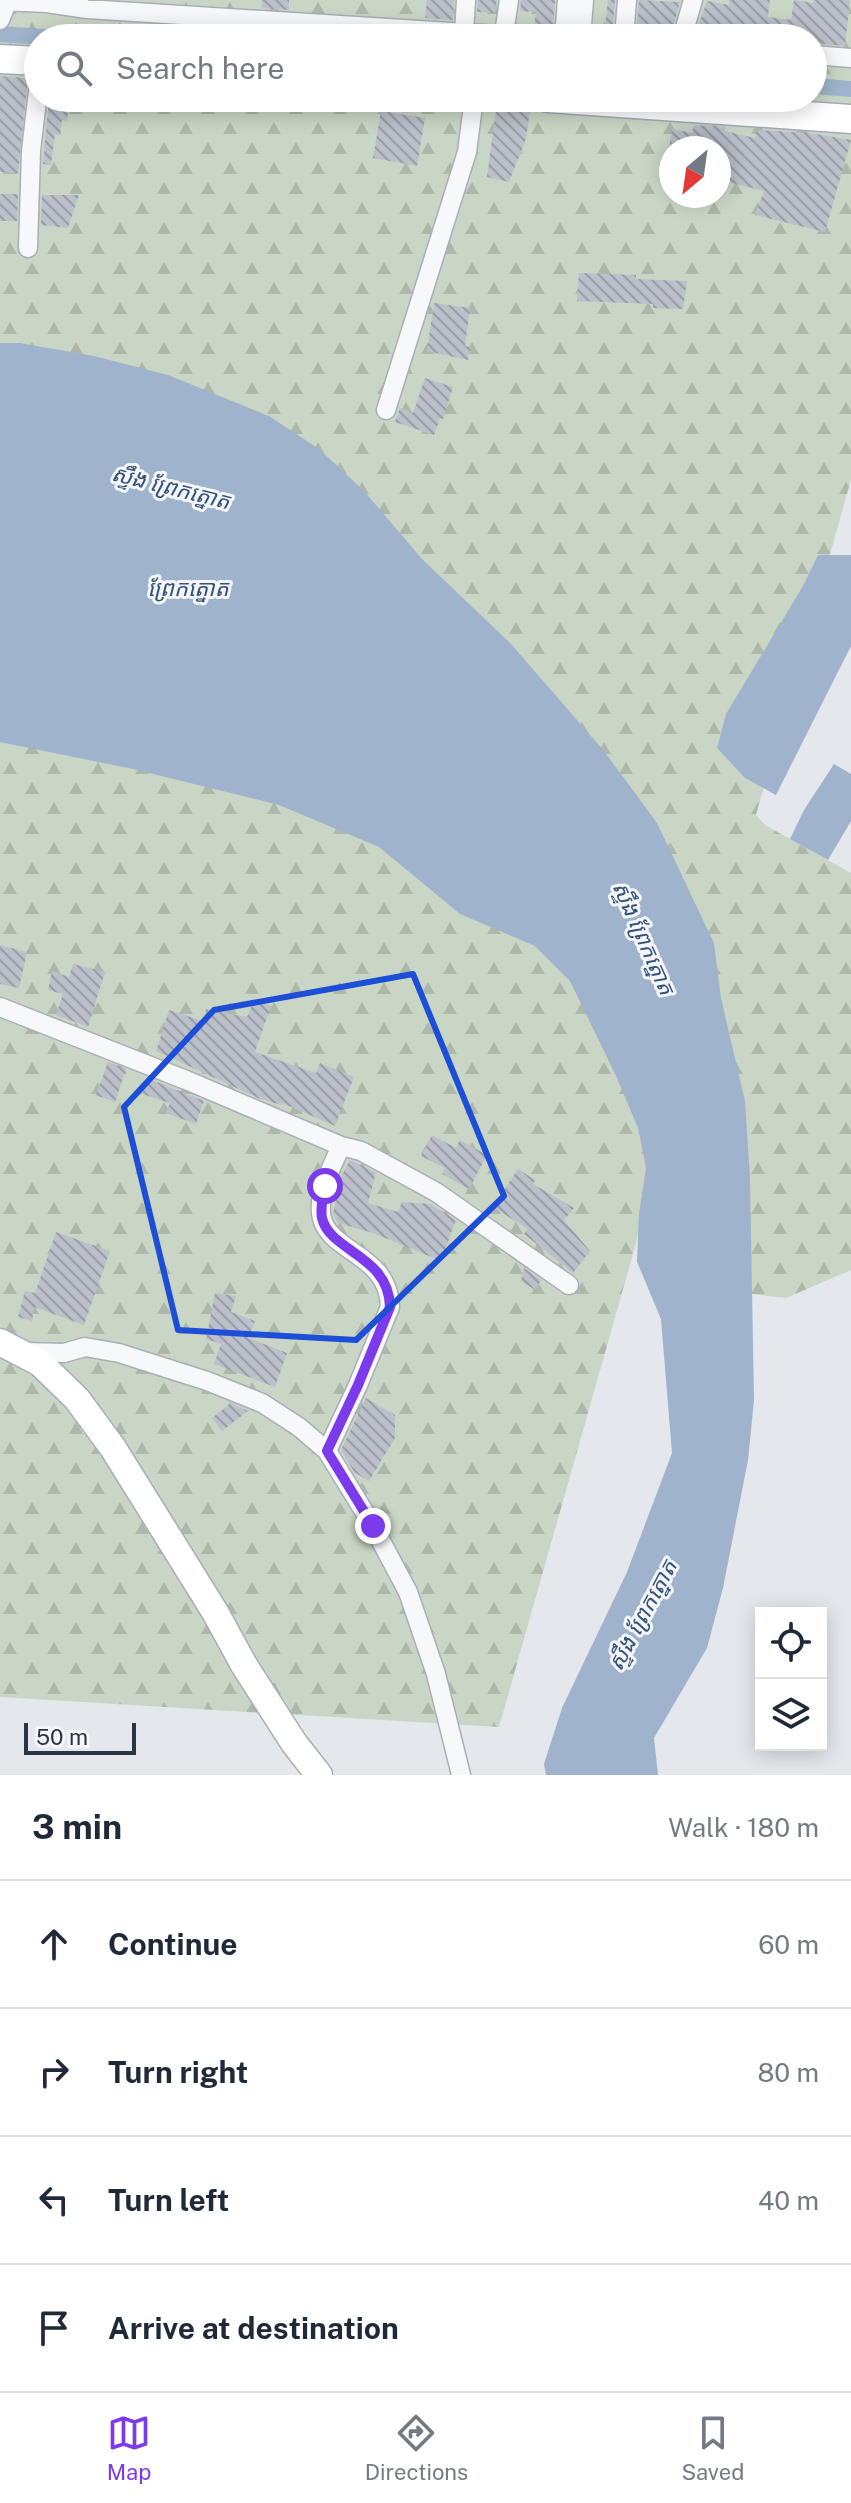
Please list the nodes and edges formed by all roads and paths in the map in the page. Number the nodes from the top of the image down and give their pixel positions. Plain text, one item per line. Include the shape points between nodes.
1 (466, 0) edge
2 (509, 0) edge
3 (567, 0) edge
4 (584, 0) edge
5 (627, 0) edge
6 (693, 0) edge
7 (3, 7) edge
8 (221, 24) edge
9 (465, 24) edge
10 (505, 24) edge
11 (565, 24) edge
12 (582, 24) edge
13 (625, 24) edge
14 (686, 24) edge
15 (827, 56) edge
16 (851, 58) edge
17 (0, 59) edge
18 (24, 60) edge
19 (36, 112) edge
20 (472, 112) edge
21 (778, 112) edge
22 (851, 119) edge
23 (28, 248) dead end
24 (386, 410) dead end
25 (0, 1007) edge
26 (341, 1146) junction
27 (569, 1285) dead end
28 (11, 1347) edge
29 (327, 1451) junction
30 (319, 1775) edge
31 (461, 1775) edge

1 - 9 street
2 - 10 street
3 - 11 street
4 - 12 street
5 - 13 street
6 - 14 street
7 - 8 street via 47,3
15 - 16 street
17 - 18 main road
19 - 23 street
20 - 24 street via 467,152
21 - 22 main road
25 - 26 street
26 - 27 street via 361,1151 436,1192
26 - 29 street via 325,1186 322,1219 386,1283 390,1307
28 - 29 street via 64,1353 85,1347 207,1381 262,1403
28 - 30 main road via 40,1363 77,1399 113,1448 244,1665
29 - 31 street via 408,1592 436,1674

